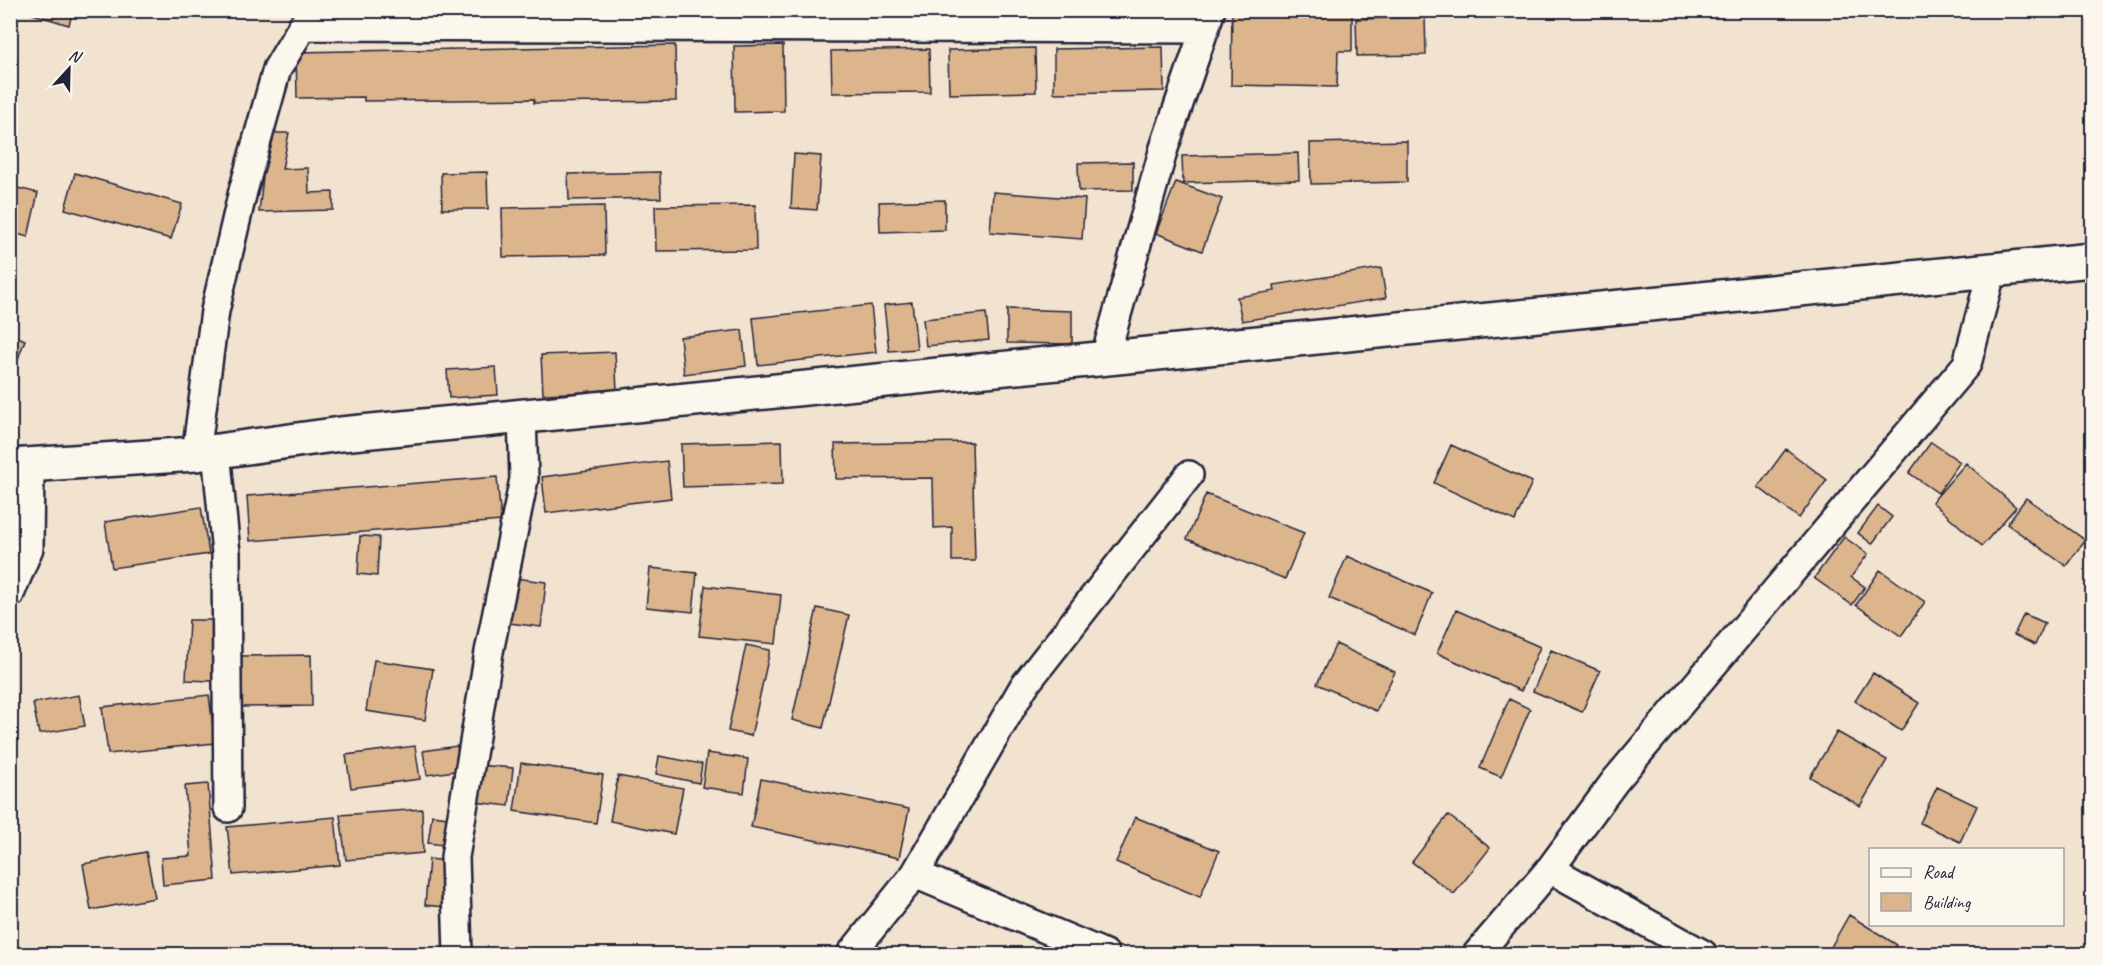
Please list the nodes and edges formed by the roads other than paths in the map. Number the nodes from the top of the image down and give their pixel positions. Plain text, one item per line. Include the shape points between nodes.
1 (307, 18) edge
2 (1208, 20) edge
3 (2092, 260) edge
4 (1992, 270) junction
5 (1105, 357) junction
6 (522, 416) junction
7 (206, 452) junction
8 (20, 465) edge
9 (1189, 476) dead end
10 (10, 594) edge
11 (228, 808) dead end
12 (1550, 869) junction
13 (915, 874) junction
14 (458, 954) edge
15 (851, 954) edge
16 (1105, 954) edge
17 (1477, 954) edge
18 (1703, 954) edge

1 - 2 street
1 - 7 street via 278,69 243,191 215,311
2 - 5 street via 1164,148
3 - 4 street
4 - 5 street
4 - 12 street via 1967,364 1615,781
5 - 6 street
6 - 7 street
6 - 14 street via 524,479 489,652 455,857
7 - 8 street
7 - 11 street via 226,553
8 - 10 street via 29,548
9 - 13 street via 1024,686
12 - 17 street
12 - 18 street
13 - 15 street
13 - 16 street

